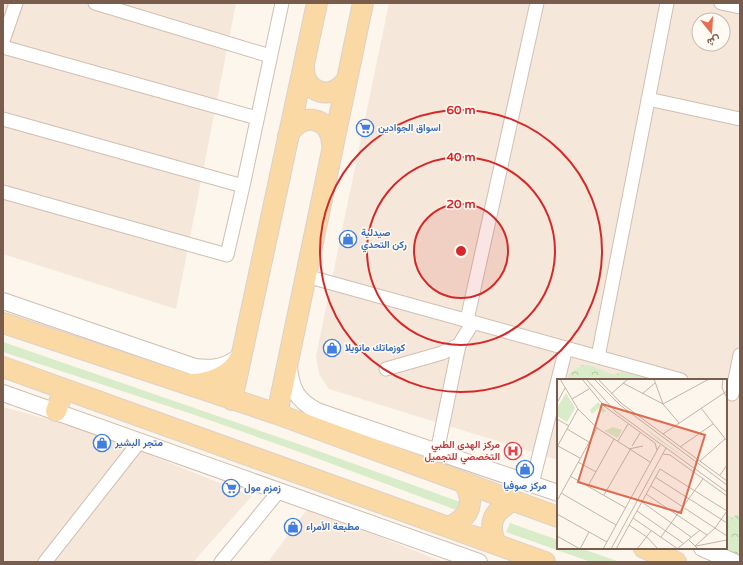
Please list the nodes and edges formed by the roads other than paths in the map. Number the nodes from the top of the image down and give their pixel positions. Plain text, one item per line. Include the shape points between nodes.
1 (16, 3) edge
2 (95, 3) edge
3 (282, 3) edge
4 (317, 3) edge
5 (363, 3) edge
6 (536, 3) edge
7 (667, 3) edge
8 (721, 3) edge
9 (740, 7) edge
10 (3, 40) edge
11 (3, 47) edge
12 (270, 56) junction
13 (304, 66) junction
14 (347, 79) junction
15 (648, 99) junction
16 (257, 118) junction
17 (3, 119) edge
18 (740, 119) edge
19 (288, 136) junction
20 (332, 144) junction
21 (243, 186) junction
22 (3, 192) edge
23 (306, 276) junction
24 (3, 300) edge
25 (470, 321) junction
26 (3, 323) edge
27 (459, 345) junction
28 (566, 348) junction
29 (242, 354) junction
30 (740, 355) edge
31 (598, 357) junction
32 (288, 361) junction
33 (3, 367) edge
34 (386, 369) dead end
35 (558, 379) edge
36 (677, 379) edge
37 (186, 384) junction
38 (557, 384) edge
39 (64, 389) junction
40 (3, 393) edge
41 (733, 395) edge
42 (232, 400) junction
43 (56, 411) junction
44 (277, 414) junction
45 (325, 432) junction
46 (140, 441) junction
47 (437, 452) junction
48 (465, 484) junction
49 (532, 484) junction
50 (279, 491) junction
51 (557, 493) edge
52 (514, 501) junction
53 (557, 517) edge
54 (449, 527) junction
55 (496, 544) junction
56 (646, 549) edge
57 (704, 549) edge
58 (45, 562) edge
59 (221, 562) edge
60 (479, 562) edge
61 (545, 562) edge
62 (676, 562) edge
63 (734, 562) edge

1 - 10 street
2 - 12 street
3 - 12 street
4 - 13 main road
5 - 14 main road
6 - 25 street
7 - 15 street
8 - 9 street
11 - 16 street
12 - 16 street
13 - 14 main road via 305,78 317,91 334,91
13 - 19 main road
14 - 20 main road
15 - 18 street
15 - 31 street
16 - 21 street
17 - 21 street
19 - 20 main road via 295,126 305,120 311,120 327,127
19 - 29 main road
20 - 23 main road
21 - 22 street via 227,255
23 - 25 street
23 - 32 main road
24 - 29 street via 195,367 216,368 226,365
25 - 27 street
25 - 28 street
26 - 37 main road
27 - 34 street via 442,353
27 - 47 street
28 - 31 street
28 - 35 street
29 - 37 main road via 233,368 222,376 209,382
29 - 42 main road
30 - 41 street
31 - 36 street
32 - 44 main road
32 - 45 main road via 288,387 294,404 303,417
32 - 47 street via 294,390 307,406
33 - 39 main road
37 - 42 main road
38 - 49 street
39 - 43 main road
39 - 54 main road
40 - 43 street
42 - 44 main road
43 - 46 street
44 - 45 main road
45 - 48 main road
46 - 50 street
46 - 58 street
47 - 49 street
48 - 52 main road
48 - 54 main road via 470,493 470,504 459,522
49 - 51 street
50 - 59 street
50 - 60 street
52 - 53 main road
52 - 55 main road via 503,505 496,513 492,523 492,534
54 - 55 main road
55 - 61 main road
56 - 62 main road
57 - 63 street

